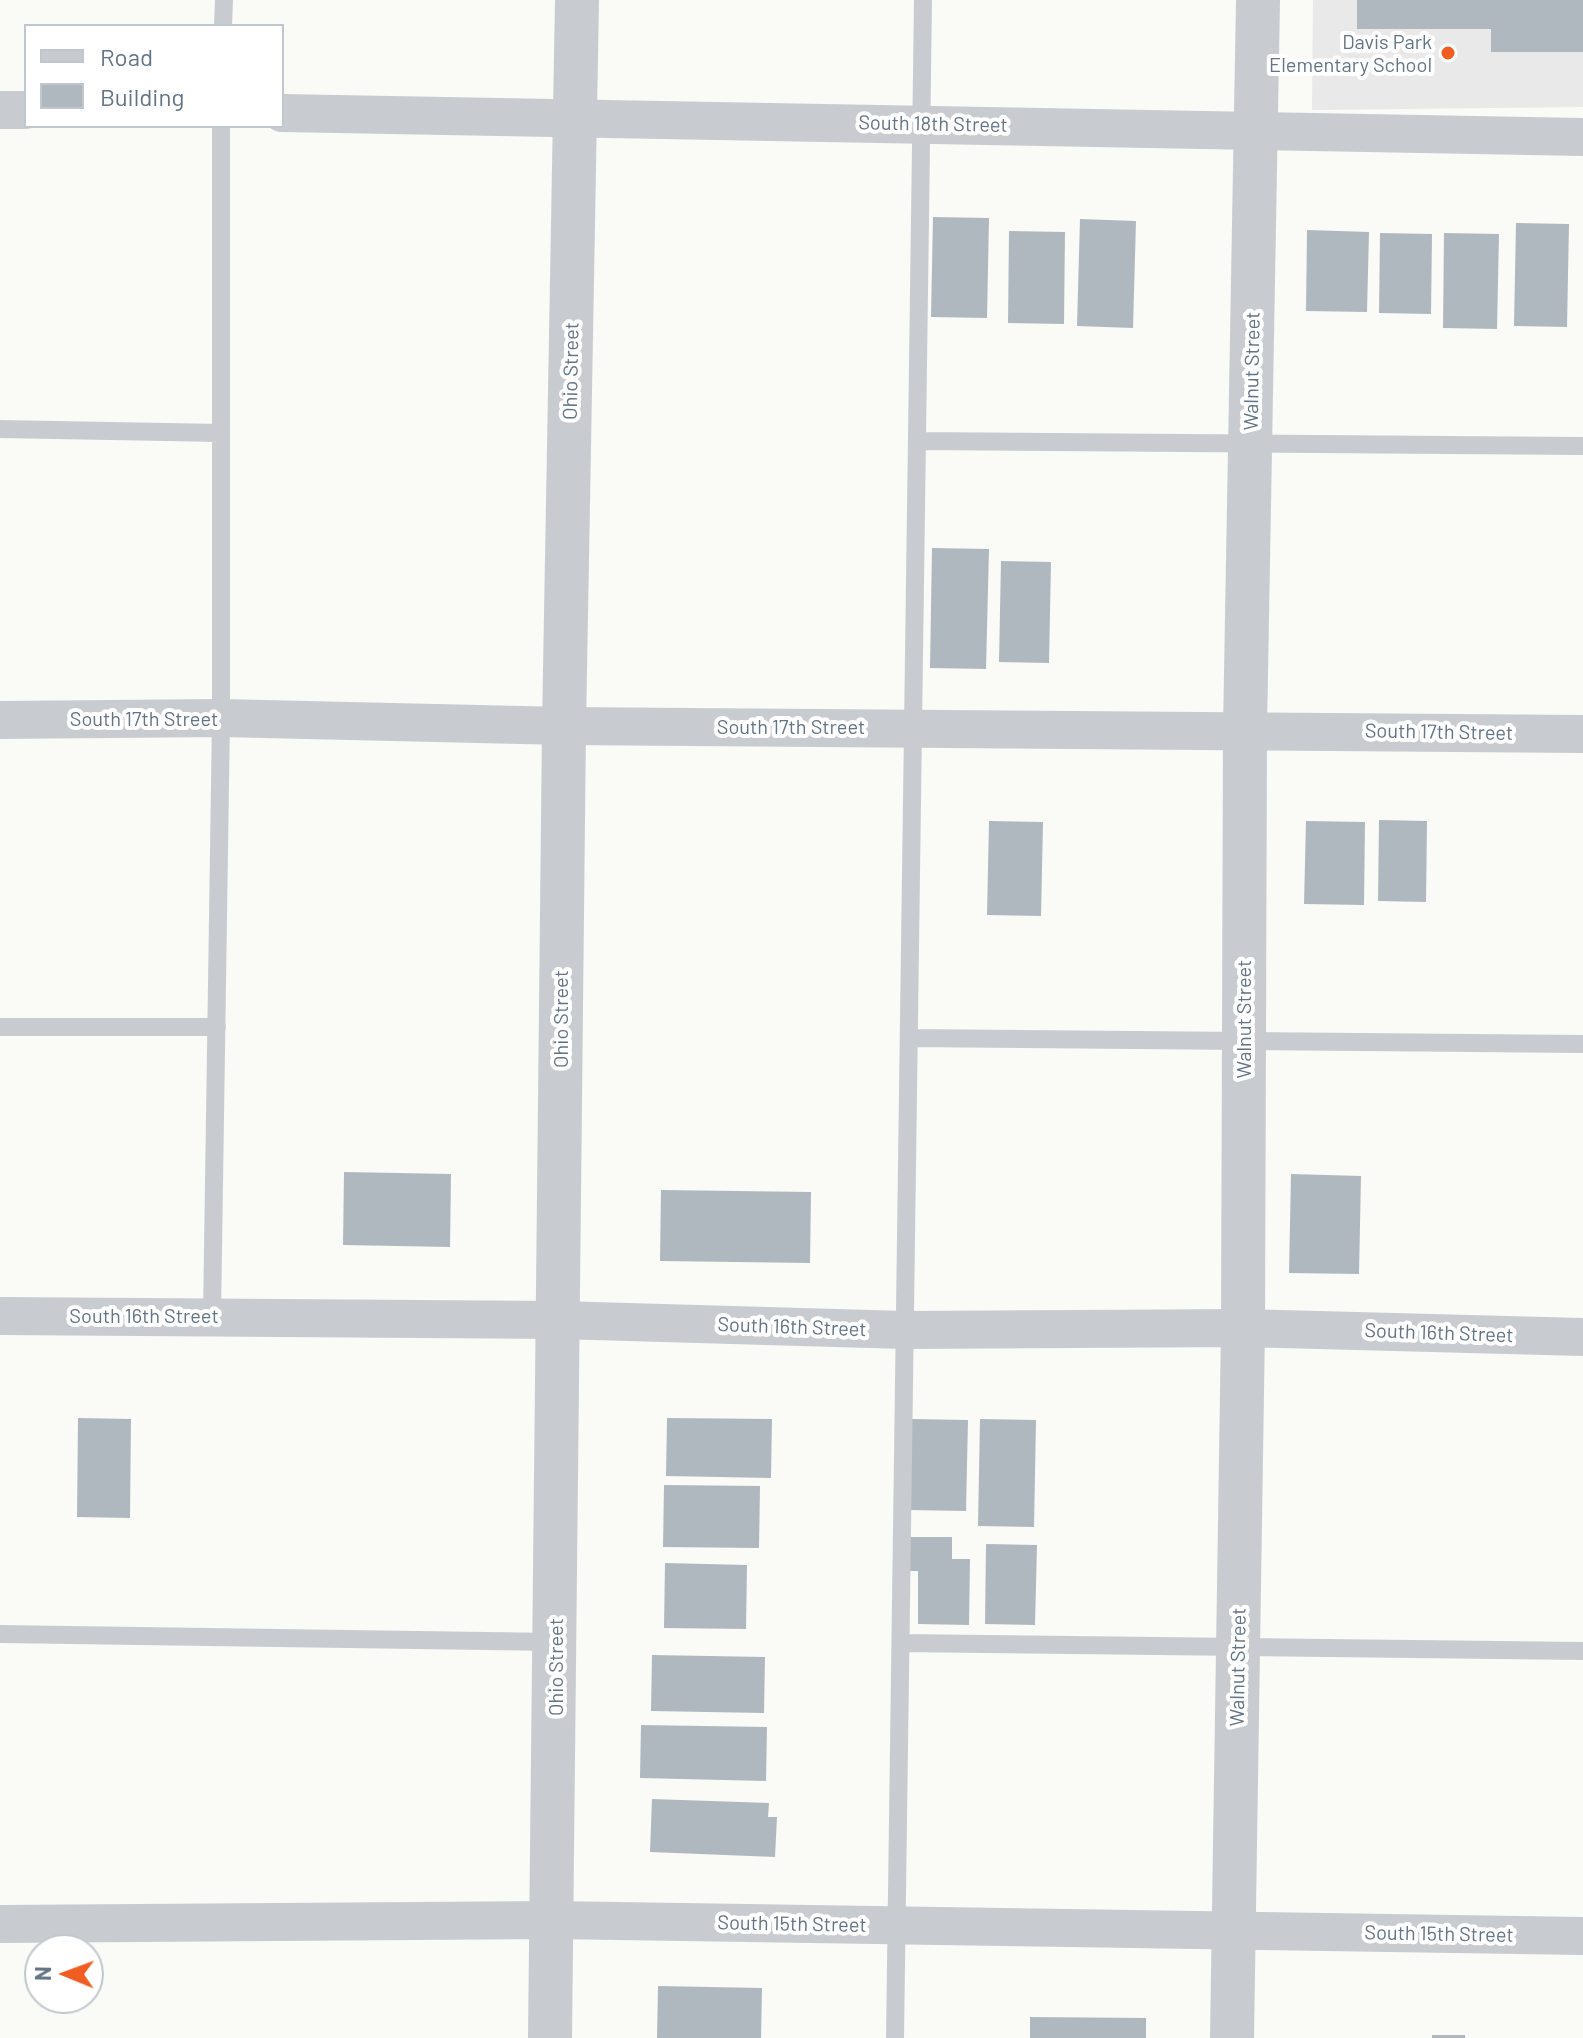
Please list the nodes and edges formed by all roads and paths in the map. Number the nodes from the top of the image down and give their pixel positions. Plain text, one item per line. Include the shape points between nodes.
1 (224, 0) edge
2 (577, 0) edge
3 (923, 0) edge
4 (1258, 0) edge
5 (223, 24) edge
6 (0, 110) edge
7 (24, 110) edge
8 (284, 113) edge
9 (576, 116) junction
10 (921, 124) junction
11 (221, 128) edge
12 (1258, 131) junction
13 (1583, 137) edge
14 (0, 429) edge
15 (221, 433) junction
16 (917, 441) junction
17 (1251, 444) junction
18 (1583, 446) edge
19 (221, 718) junction
20 (0, 720) edge
21 (564, 726) junction
22 (913, 728) junction
23 (1245, 729) junction
24 (1583, 734) edge
25 (0, 1027) edge
26 (217, 1027) junction
27 (909, 1038) junction
28 (1244, 1041) junction
29 (1583, 1044) edge
30 (0, 1316) edge
31 (212, 1316) junction
32 (559, 1320) junction
33 (1243, 1328) junction
34 (905, 1330) junction
35 (1583, 1337) edge
36 (0, 1634) edge
37 (556, 1642) junction
38 (901, 1643) junction
39 (1238, 1646) junction
40 (1583, 1651) edge
41 (553, 1920) junction
42 (0, 1924) edge
43 (896, 1926) junction
44 (1235, 1931) junction
45 (1583, 1936) edge
46 (550, 2038) edge
47 (895, 2038) edge
48 (1232, 2038) edge

1 - 5 lane
2 - 9 street, Ohio Street
3 - 10 lane
4 - 12 street, Walnut Street
6 - 7 street
8 - 9 street, South 18th Street
9 - 10 street, South 18th Street
9 - 21 street, Ohio Street
10 - 12 street, South 18th Street
10 - 16 lane
11 - 15 lane
12 - 13 street, South 18th Street
12 - 17 street, Walnut Street
14 - 15 lane
15 - 19 lane
16 - 17 lane
16 - 22 lane
17 - 18 lane
17 - 23 street, Walnut Street
19 - 20 street, South 17th Street
19 - 21 street, South 17th Street
19 - 26 lane
21 - 22 street, South 17th Street
21 - 32 street, Ohio Street
22 - 23 street, South 17th Street
22 - 27 lane
23 - 24 street, South 17th Street
23 - 28 street, Walnut Street
25 - 26 lane
26 - 31 lane
27 - 28 lane
27 - 34 lane
28 - 29 lane
28 - 33 street, Walnut Street
30 - 31 street, South 16th Street
31 - 32 street, South 16th Street
32 - 34 street, South 16th Street
32 - 37 street, Ohio Street
33 - 34 street, South 16th Street
33 - 35 street, South 16th Street
33 - 39 street, Walnut Street
34 - 38 lane
36 - 37 lane
37 - 41 street, Ohio Street
38 - 39 lane
38 - 43 lane
39 - 40 lane
39 - 44 street, Walnut Street
41 - 42 street, South 15th Street
41 - 43 street, South 15th Street
41 - 46 street, Ohio Street
43 - 44 street, South 15th Street
43 - 47 lane
44 - 45 street, South 15th Street
44 - 48 street, Walnut Street

